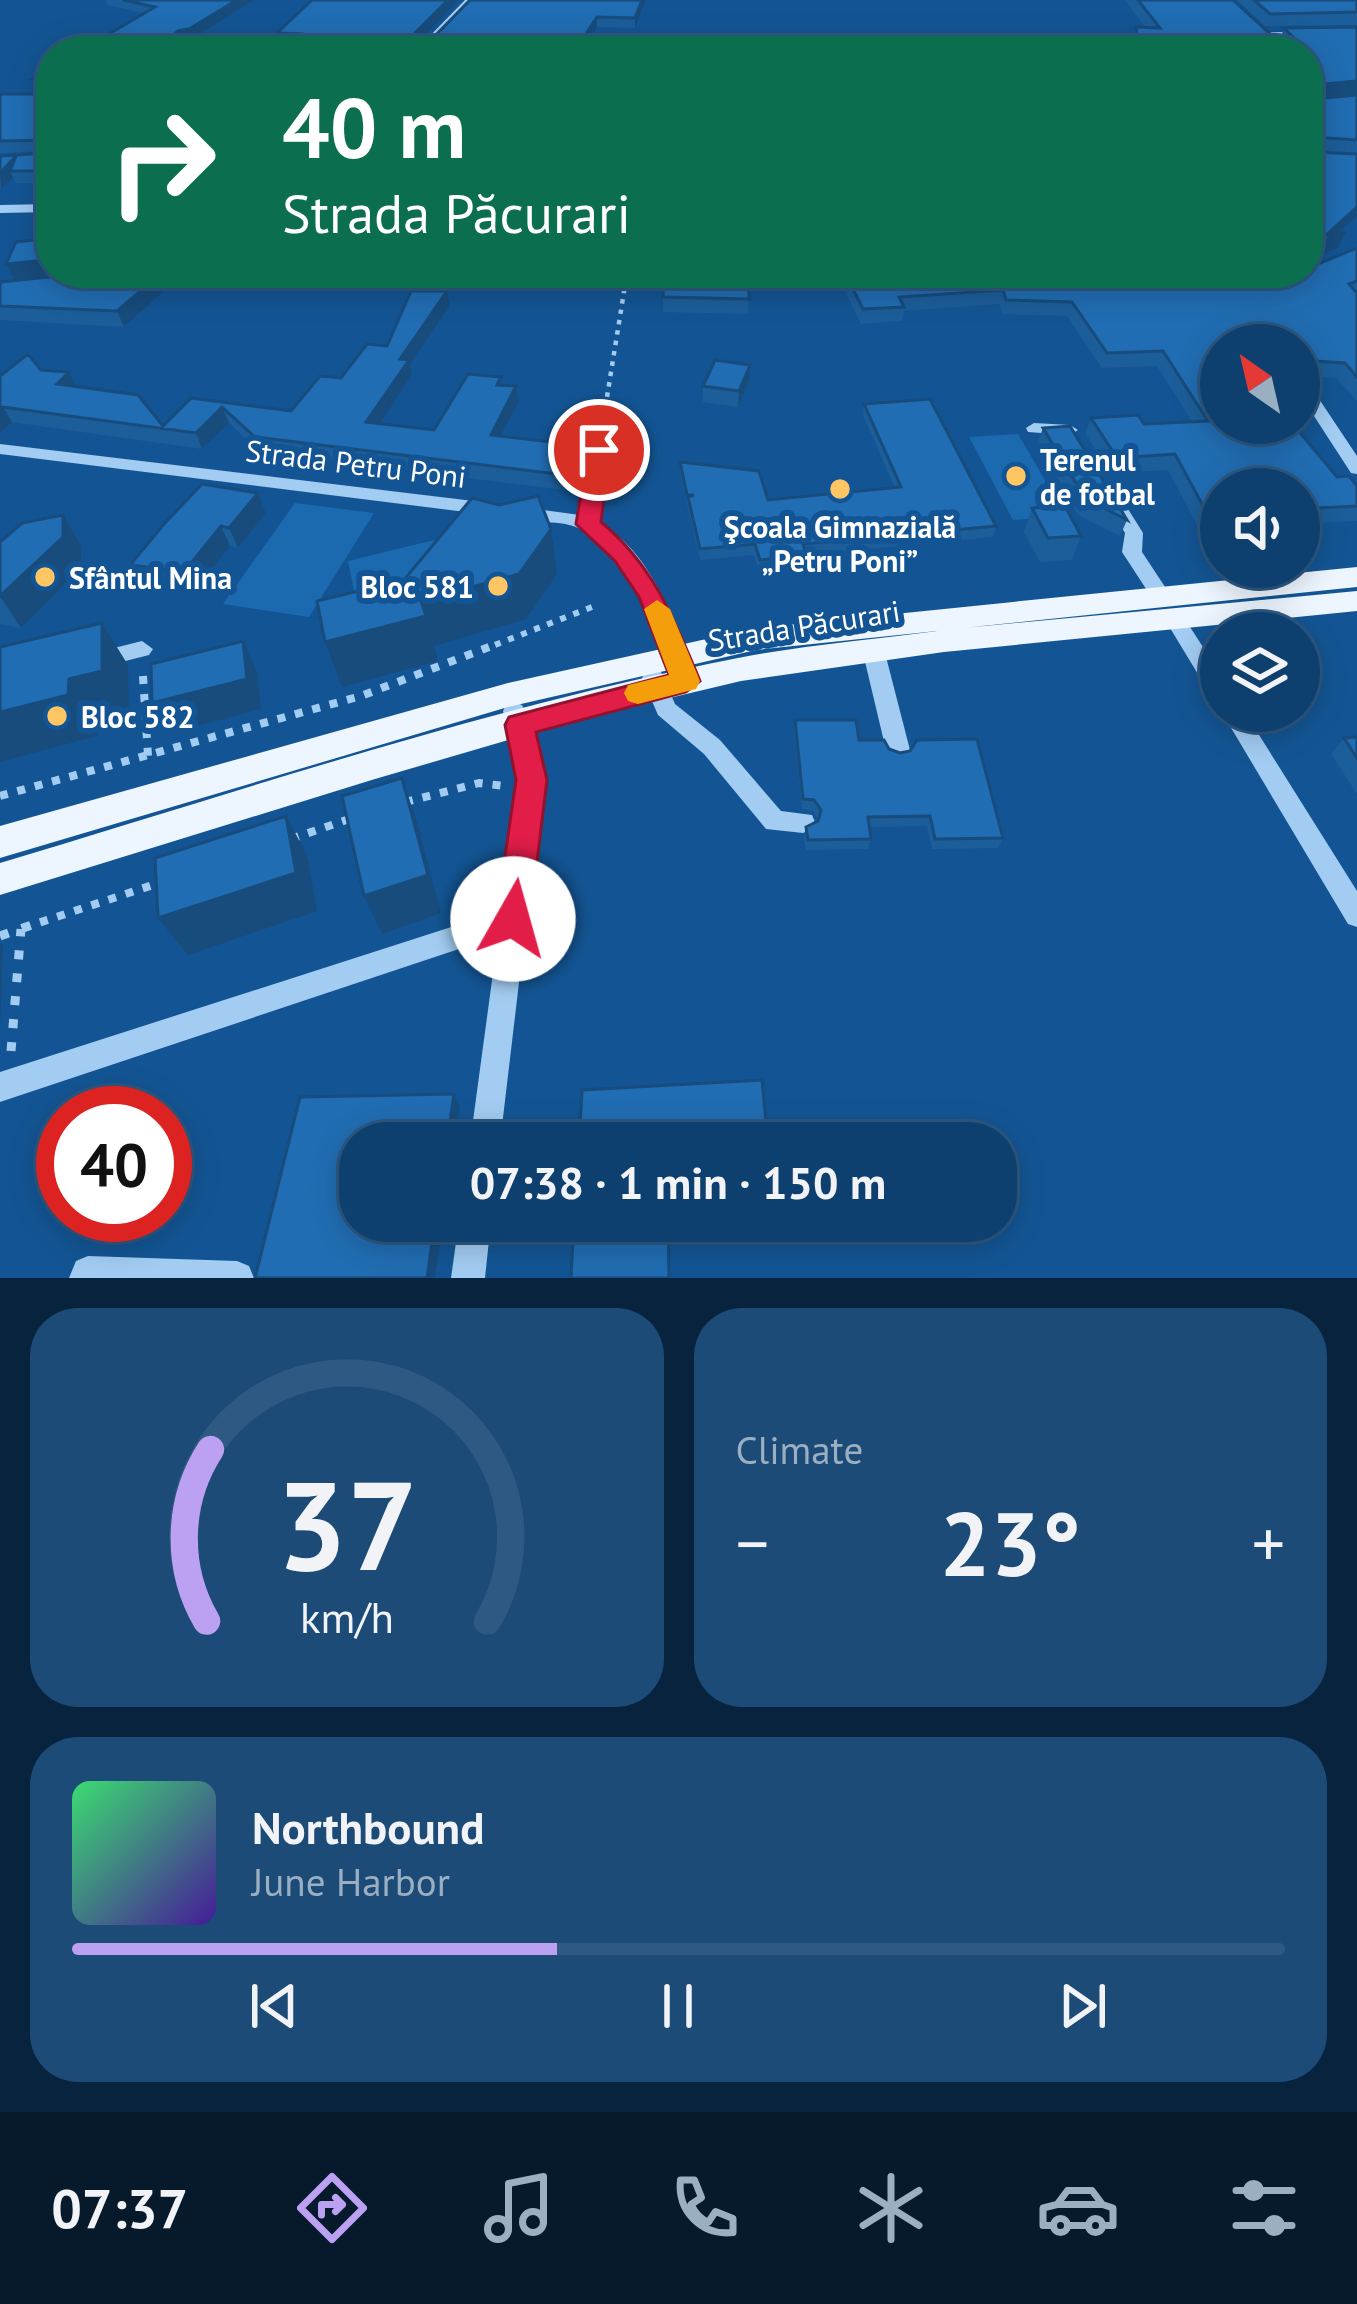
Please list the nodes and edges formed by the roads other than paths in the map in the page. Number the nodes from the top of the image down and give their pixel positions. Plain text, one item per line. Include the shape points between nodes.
1 (470, 0) edge
2 (1251, 22) edge
3 (1357, 32) edge
4 (1264, 33) junction
5 (435, 36) edge
6 (1266, 36) edge
7 (36, 208) edge
8 (0, 209) edge
9 (1320, 413) edge
10 (1034, 428) dead end
11 (1078, 444) edge
12 (0, 449) edge
13 (599, 450) road end
14 (1357, 469) edge
15 (1101, 480) edge
16 (588, 524) junction
17 (1357, 577) edge
18 (1357, 601) edge
19 (1168, 607) junction
20 (142, 649) road end
21 (874, 649) junction
22 (1200, 659) edge
23 (61, 669) edge
24 (666, 671) junction
25 (514, 710) junction
26 (1245, 732) edge
27 (898, 750) edge
28 (803, 822) edge
29 (0, 842) edge
30 (0, 879) edge
31 (1357, 915) edge
32 (513, 919) junction
33 (4, 1086) edge
34 (488, 1122) edge
35 (473, 1242) edge
36 (86, 1278) edge
37 (237, 1278) edge
38 (468, 1278) edge

1 - 5 street
2 - 4 street
3 - 4 street
4 - 6 street
7 - 8 street
9 - 14 street
10 - 11 street via 1067,427
12 - 16 street, Strada Petru Poni
13 - 16 street
15 - 19 street via 1134,533 1132,552
16 - 24 street via 615,545 651,595
17 - 19 main road, Strada Păcurari
18 - 19 main road, Strada Păcurari
19 - 21 main road, Strada Păcurari
19 - 22 street
19 - 24 main road, Strada Păcurari via 802,633
20 - 23 street
21 - 24 main road, Strada Păcurari
21 - 27 street
24 - 25 main road, Strada Păcurari
24 - 28 street via 666,709 712,747 776,822
25 - 29 main road, Strada Păcurari
25 - 30 main road, Strada Păcurari
25 - 32 street via 532,780
26 - 31 street
32 - 33 street
32 - 34 street
35 - 38 street
36 - 37 street

